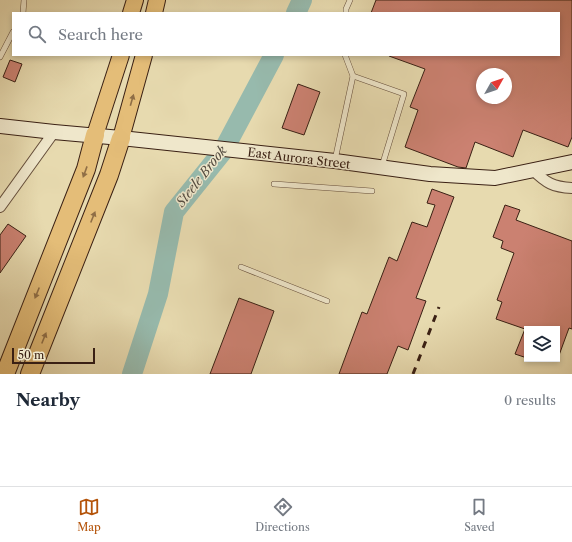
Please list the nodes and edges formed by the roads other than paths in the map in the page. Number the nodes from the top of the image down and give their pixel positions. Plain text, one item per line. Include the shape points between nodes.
1 (24, 0) edge
2 (135, 0) edge
3 (157, 0) edge
4 (350, 0) edge
5 (23, 12) edge
6 (132, 12) edge
7 (154, 12) edge
8 (346, 12) edge
9 (12, 34) edge
10 (121, 56) edge
11 (144, 56) edge
12 (345, 56) edge
13 (0, 57) edge
14 (353, 76) junction
15 (0, 126) edge
16 (54, 132) junction
17 (96, 135) junction
18 (121, 138) junction
19 (335, 161) junction
20 (572, 162) edge
21 (381, 168) junction
22 (533, 170) junction
23 (274, 184) dead end
24 (572, 188) edge
25 (372, 191) dead end
26 (0, 207) edge
27 (241, 268) dead end
28 (327, 301) dead end
29 (5, 374) edge
30 (30, 374) edge

1 - 5 lane
2 - 6 main road
3 - 7 main road
4 - 8 lane
9 - 13 lane
10 - 17 main road
18 -> 11 main road
12 - 14 lane
14 - 19 lane
14 - 21 lane via 404,94
15 - 16 main road, East Aurora Street
16 - 17 main road, East Aurora Street
16 - 26 street
17 - 18 main road, East Aurora Street
17 -> 29 highway via 86,169
18 - 19 main road, East Aurora Street
30 -> 18 highway via 109,175
19 - 21 main road, East Aurora Street
20 - 22 main road, East Aurora Street
21 - 22 main road, East Aurora Street via 495,178
22 - 24 street via 551,184
23 - 25 lane
27 - 28 lane

